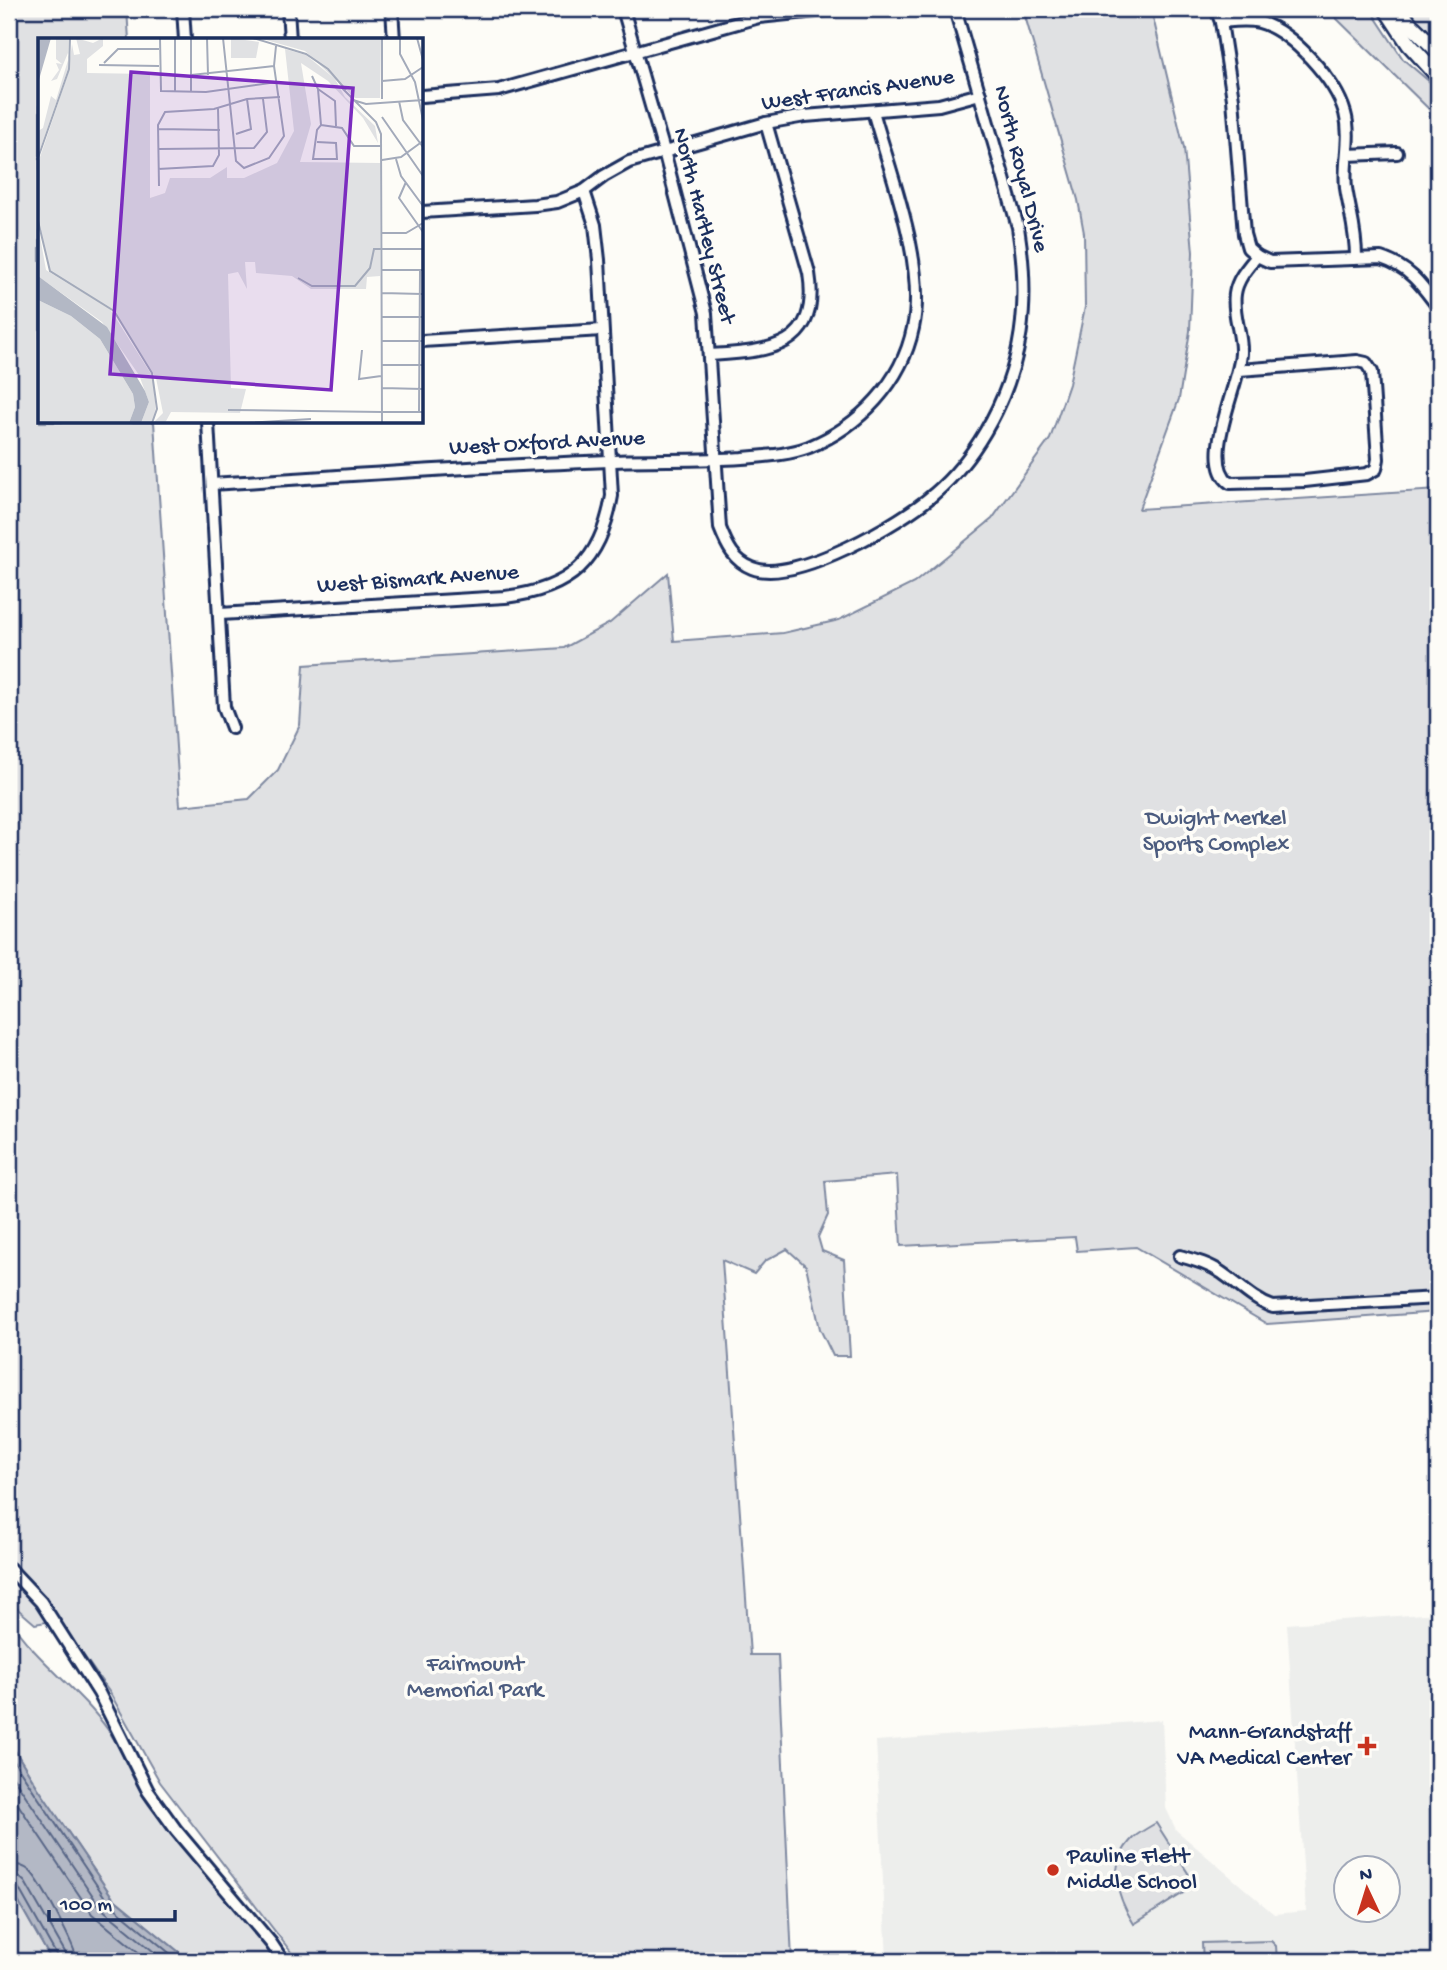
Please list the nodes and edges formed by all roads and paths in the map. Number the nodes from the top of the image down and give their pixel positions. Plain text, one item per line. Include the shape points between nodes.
1 (183, 9) edge
2 (288, 9) edge
3 (392, 9) edge
4 (623, 9) edge
5 (836, 9) edge
6 (955, 9) edge
7 (1216, 9) edge
8 (1386, 9) edge
9 (1398, 9) edge
10 (1221, 22) junction
11 (185, 38) edge
12 (290, 38) edge
13 (394, 38) edge
14 (635, 51) junction
15 (1438, 51) edge
16 (1438, 64) edge
17 (1438, 76) edge
18 (980, 94) junction
19 (424, 96) edge
20 (873, 111) junction
21 (766, 123) junction
22 (664, 150) junction
23 (1397, 153) dead end
24 (1346, 155) junction
25 (584, 191) junction
26 (424, 212) edge
27 (1257, 256) junction
28 (1356, 257) junction
29 (1438, 307) edge
30 (602, 330) junction
31 (424, 341) edge
32 (710, 355) junction
33 (1239, 370) junction
34 (208, 424) edge
35 (717, 459) junction
36 (610, 461) junction
37 (212, 484) junction
38 (753, 569) joint
39 (220, 614) junction
40 (232, 728) dead end
41 (1180, 1256) dead end
42 (1438, 1297) edge
43 (9, 1568) edge
44 (283, 1961) edge

1 - 11 street
2 - 12 street
3 - 13 street
4 - 14 street, North Hartley Street
5 - 14 street via 759,17
6 - 18 street, North Royal Drive
7 - 10 street
8 - 16 main road
8 - 17 main road
9 - 15 main road
10 - 24 street via 1267,26 1311,59 1345,112
10 - 27 street via 1244,234 1248,248
14 - 19 street via 499,90
14 - 22 street, North Hartley Street
18 - 20 street, West Francis Avenue via 939,105
18 - 38 street, North Royal Drive via 1018,227 1024,273 1020,342 1001,401 956,471 908,514 875,535 794,568
20 - 21 street, West Francis Avenue
20 - 35 street, West Oxford Avenue via 914,257 917,296 905,353 890,384 837,434 775,456
21 - 22 street, West Francis Avenue
21 - 32 street via 809,273 809,313 798,331 776,347
22 - 25 street, West Francis Avenue via 629,162
22 - 32 street, North Hartley Street via 699,278
23 - 24 street
24 - 28 street
25 - 26 street, West Francis Avenue via 558,202
25 - 30 street, West Bismark Avenue via 595,225
27 - 28 street via 1270,262
27 - 33 street via 1235,291
28 - 29 street via 1397,263
30 - 31 street
30 - 36 street, West Bismark Avenue
32 - 35 street, North Hartley Street
33 - 33 street via 1219,445 1223,478 1230,483 1305,481 1376,469 1372,372 1366,363
34 - 37 street
35 - 36 street, West Oxford Avenue
35 - 38 street, North Hartley Street via 720,528 735,558
36 - 37 street, West Oxford Avenue
36 - 39 street, West Bismark Avenue via 612,496 607,523 594,551 556,585 505,597
37 - 39 street
39 - 40 street via 224,707
41 - 42 street via 1215,1269 1273,1307
43 - 44 street via 41,1602 99,1693 148,1791

